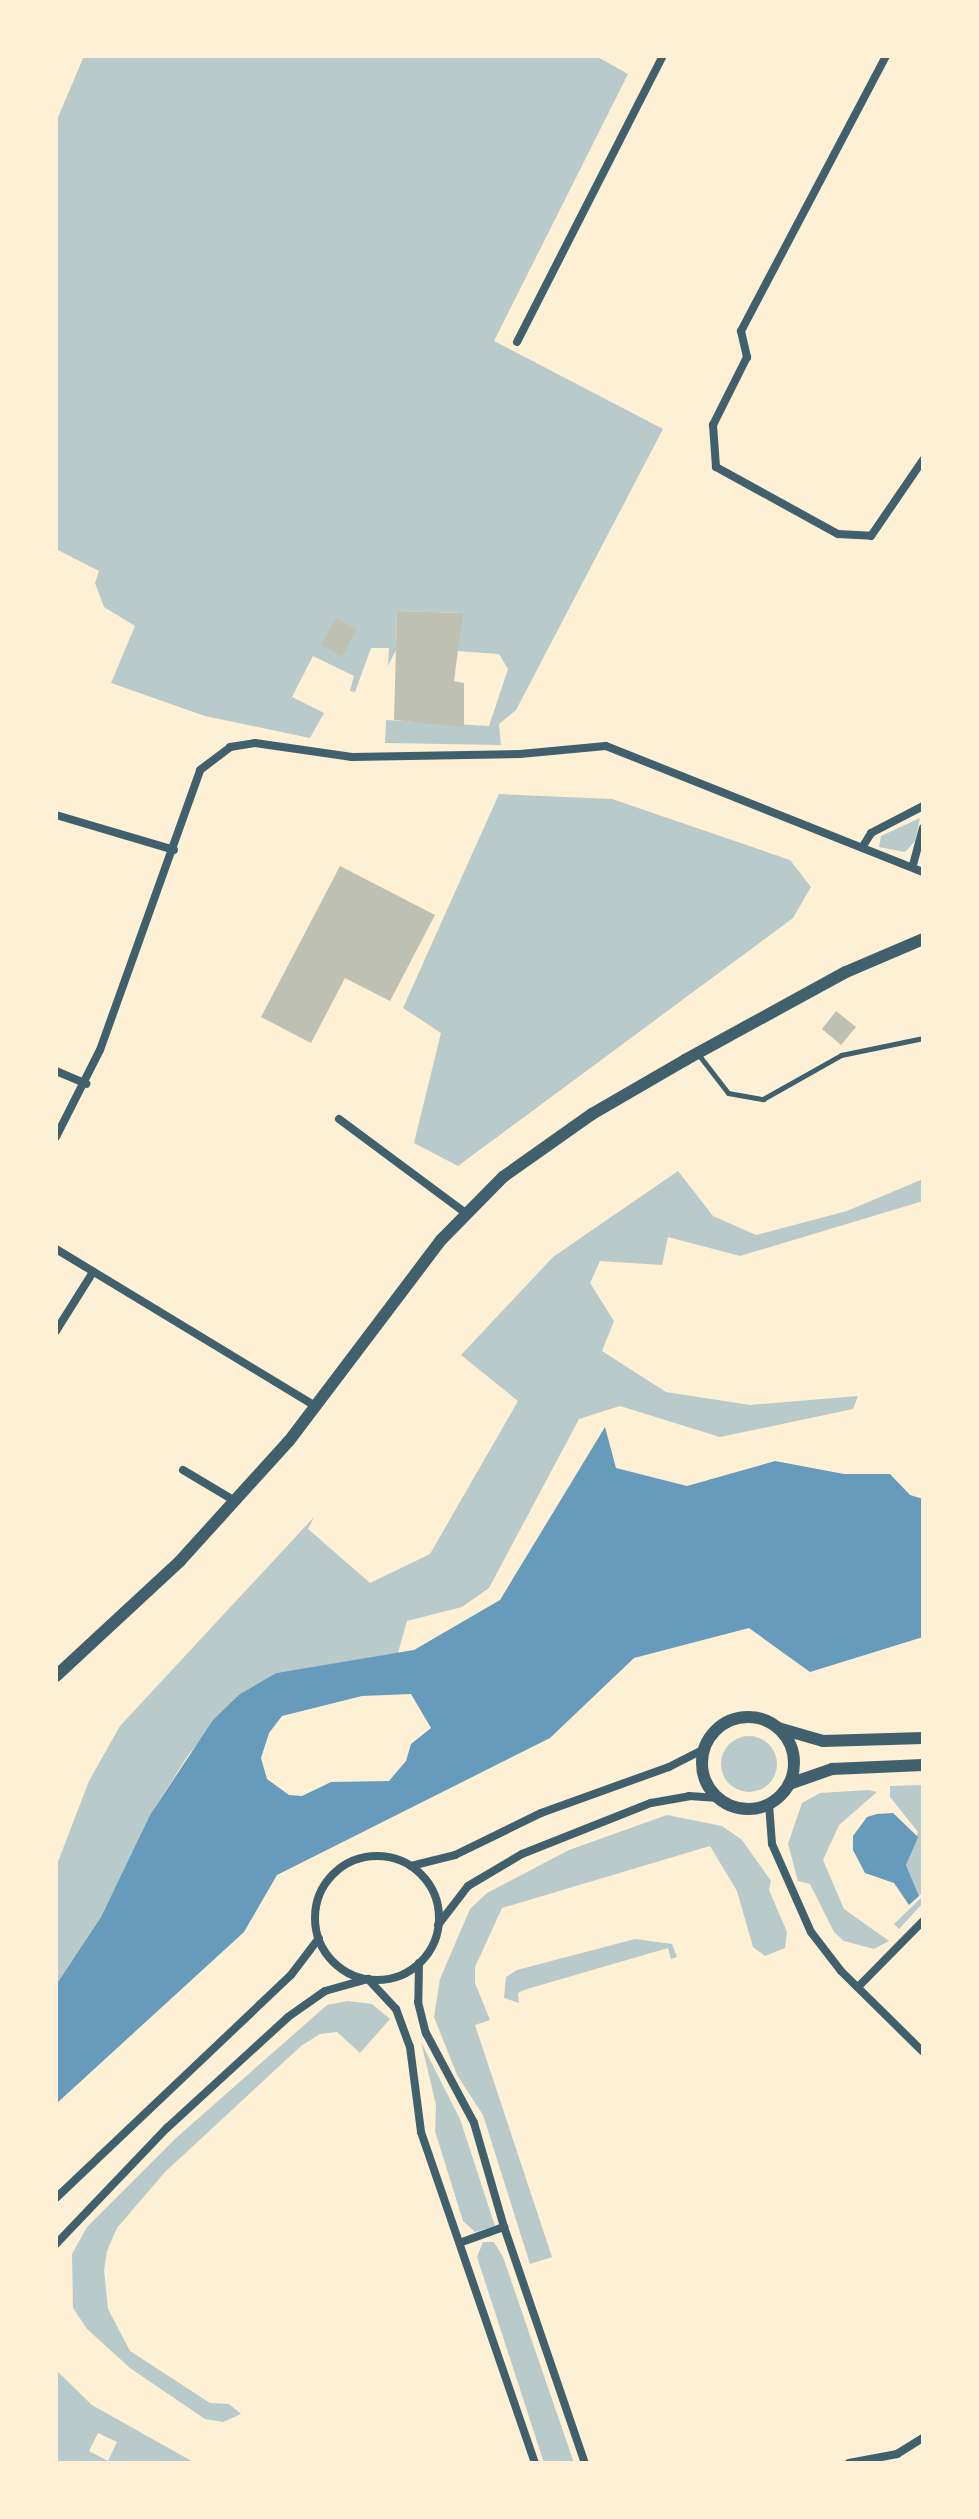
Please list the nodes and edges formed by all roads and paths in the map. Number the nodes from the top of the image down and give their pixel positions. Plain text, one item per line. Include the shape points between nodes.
1 (663, 56) edge
2 (886, 56) edge
3 (517, 342) dead end
4 (923, 460) edge
5 (923, 806) edge
6 (56, 815) edge
7 (923, 828) edge
8 (863, 846) junction
9 (174, 850) junction
10 (913, 865) junction
11 (923, 872) edge
12 (923, 939) edge
13 (923, 1038) edge
14 (697, 1054) junction
15 (56, 1071) edge
16 (86, 1084) junction
17 (339, 1119) dead end
18 (56, 1137) edge
19 (464, 1212) junction
20 (56, 1249) edge
21 (93, 1272) junction
22 (56, 1331) edge
23 (317, 1407) junction
24 (183, 1470) dead end
25 (235, 1501) junction
26 (56, 1676) edge
27 (778, 1728) junction
28 (923, 1738) edge
29 (704, 1749) junction
30 (923, 1765) edge
31 (789, 1784) junction
32 (718, 1798) junction
33 (769, 1804) junction
34 (411, 1866) junction
35 (923, 1921) edge
36 (438, 1925) junction
37 (319, 1938) junction
38 (419, 1963) junction
39 (368, 1979) junction
40 (858, 1987) junction
41 (923, 2052) edge
42 (56, 2198) edge
43 (504, 2227) junction
44 (462, 2242) junction
45 (56, 2244) edge
46 (923, 2438) edge
47 (535, 2463) edge
48 (585, 2463) edge
49 (849, 2463) edge

1 - 3 street
2 - 4 street via 741,331 747,357 713,425 716,467 838,534 871,536
5 - 8 street via 871,833
6 - 9 street
7 - 10 street
8 - 9 street via 606,746 520,754 352,757 250,743 226,748 203,765
8 - 10 street
9 - 16 street
10 - 11 street
12 - 14 street via 846,972
13 - 14 lane via 841,1055 763,1099 728,1093
14 - 19 street via 542,1147
15 - 16 street
16 - 18 street
17 - 19 street
19 - 23 street
20 - 21 street
21 - 22 street
21 - 23 street
23 - 25 street
24 - 25 street
25 - 26 street via 180,1561
27 - 28 street via 823,1741
27 - 29 street via 760,1719 740,1718 714,1732
27 - 31 street via 793,1756
29 - 32 street via 705,1780
29 - 34 street via 541,1813 455,1855
30 - 31 street via 832,1769
31 - 33 street
32 - 33 street via 743,1809
32 - 36 street via 689,1796 651,1803 522,1854 468,1886
33 - 40 street via 772,1844 793,1899 820,1946
34 - 36 street via 433,1892
34 - 37 street via 376,1856 345,1865 332,1875 316,1905
35 - 40 street
36 - 38 street
37 - 39 street via 337,1965
37 - 42 street via 291,1975
38 - 39 street via 396,1977
38 - 43 street via 418,2002 426,2033 474,2123
39 - 44 street via 396,2009 406,2034 416,2069 421,2132
39 - 45 street via 325,1991 288,2017 167,2128
40 - 41 street
43 - 44 street
43 - 48 street
44 - 47 street
46 - 49 street via 897,2454

